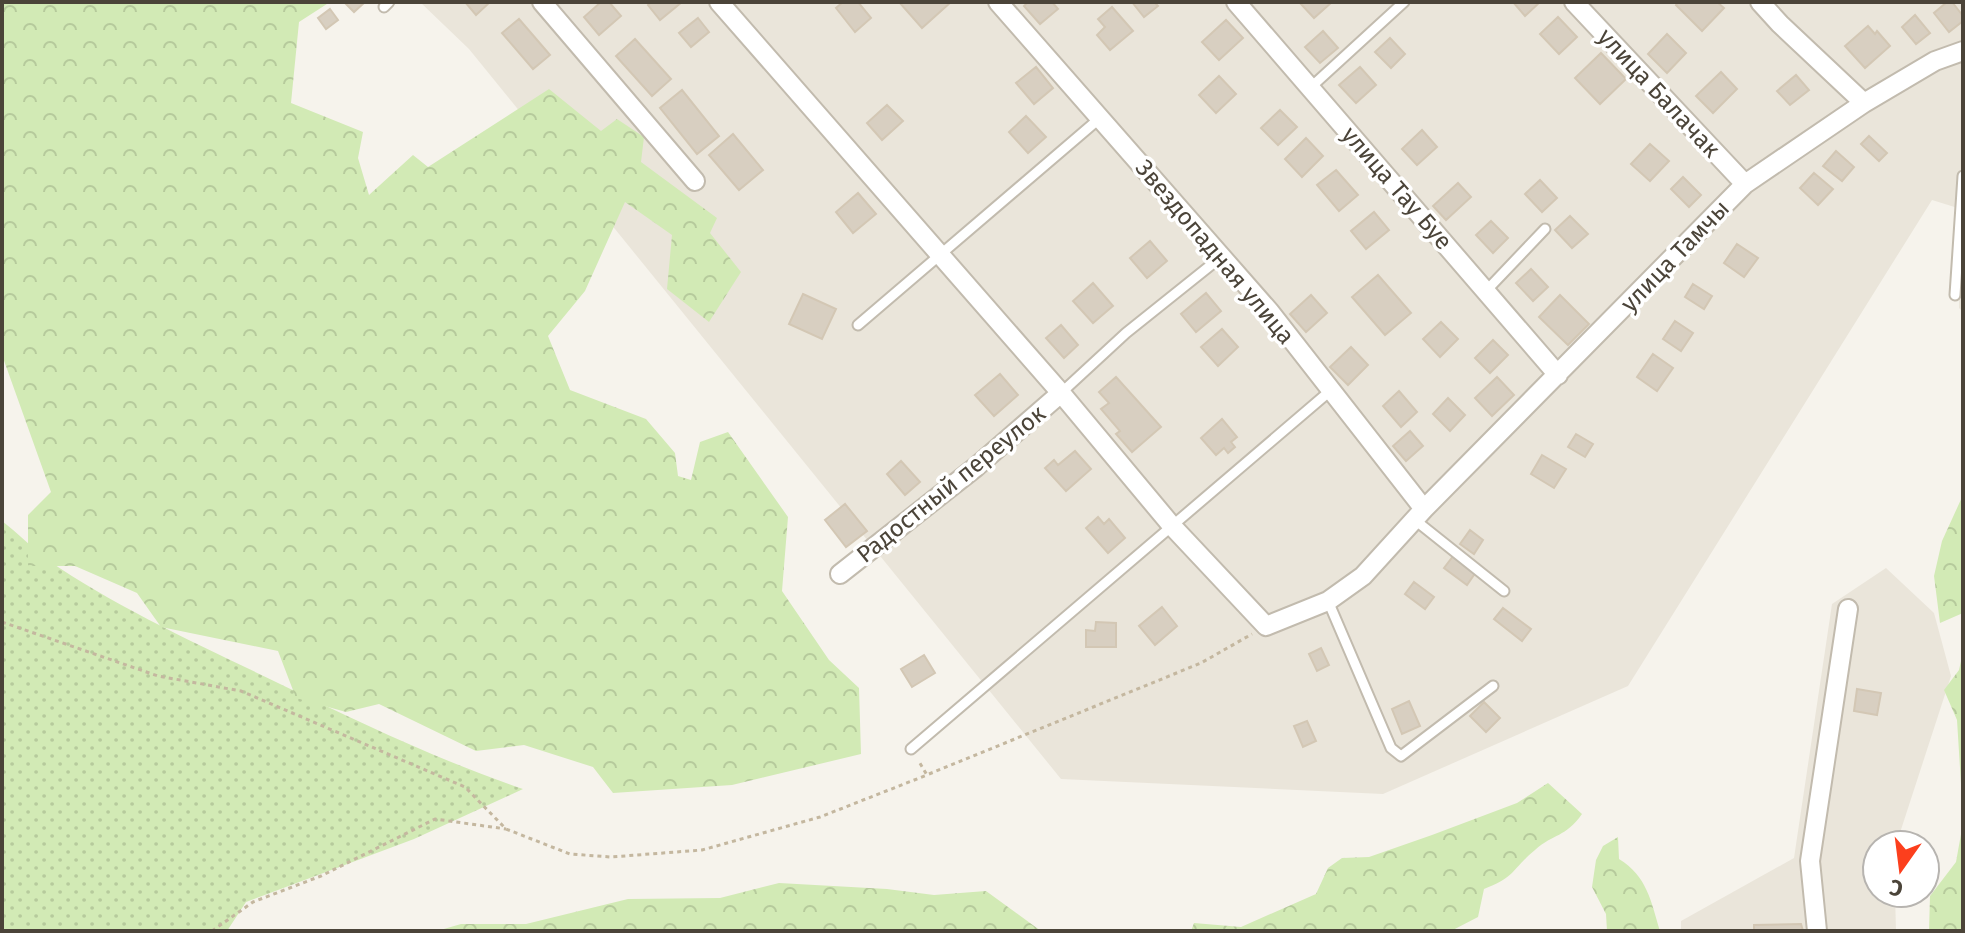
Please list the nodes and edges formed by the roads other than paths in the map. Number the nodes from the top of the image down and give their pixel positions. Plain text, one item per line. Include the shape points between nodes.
1 (542, 2) edge
2 (719, 2) edge
3 (998, 2) edge
4 (1236, 2) edge
5 (1404, 2) edge
6 (1574, 2) edge
7 (1760, 2) edge
8 (1963, 51) edge
9 (1310, 88) junction
10 (1864, 103) junction
11 (1100, 118) junction
12 (1963, 176) edge
13 (695, 181) dead end
14 (1745, 184) junction
15 (1545, 229) dead end
16 (941, 255) junction
17 (1221, 257) junction
18 (1486, 291) junction
19 (1955, 295) dead end
20 (858, 325) dead end
21 (1558, 375) junction
22 (1330, 391) junction
23 (1061, 393) junction
24 (1419, 514) junction
25 (1172, 526) junction
26 (840, 574) dead end
27 (1504, 591) dead end
28 (1328, 601) junction
29 (1848, 609) dead end
30 (1493, 686) dead end
31 (911, 749) road end
32 (1817, 931) edge

1 - 13 street
2 - 16 street
3 - 11 street, Звездопадная улица
4 - 9 street, улица Тау Буе
5 - 9 lane
6 - 14 street, улица Балачак
7 - 10 street
8 - 10 street, улица Тамчы via 1935,61
9 - 18 street, улица Тау Буе
10 - 14 street, улица Тамчы
11 - 16 lane
11 - 17 street, Звездопадная улица
12 - 19 lane
14 - 21 street, улица Тамчы
15 - 18 lane
16 - 20 lane
16 - 23 street
17 - 22 street, Звездопадная улица
17 - 23 lane
18 - 21 street, улица Тау Буе
21 - 24 street, улица Тамчы
22 - 24 street, Звездопадная улица
22 - 25 lane
23 - 25 street
23 - 26 street, Радостный переулок
24 - 27 lane
24 - 28 street, улица Тамчы via 1363,576
25 - 28 street, улица Тамчы via 1266,626
25 - 31 lane
28 - 30 lane via 1391,748 1401,756
29 - 32 street via 1810,861

